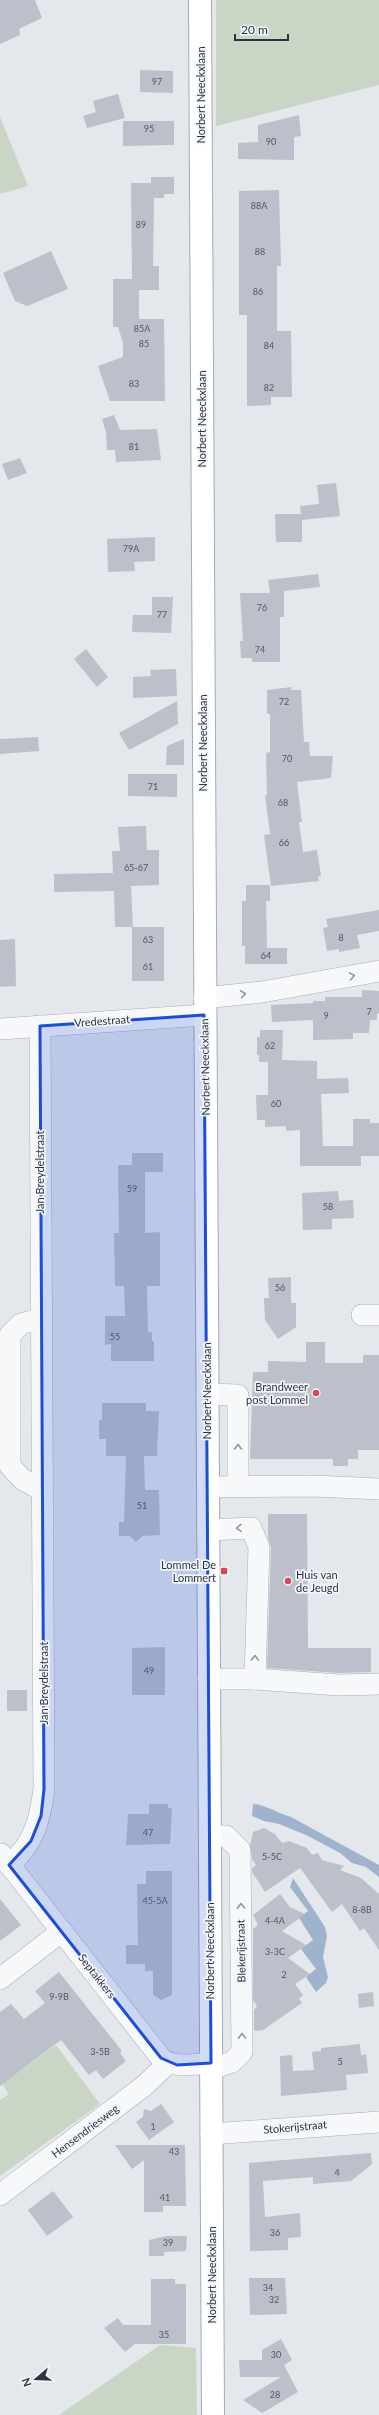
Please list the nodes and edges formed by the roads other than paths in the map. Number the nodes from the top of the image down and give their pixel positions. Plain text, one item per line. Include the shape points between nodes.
1 (200, 0) edge
2 (379, 971) edge
3 (204, 1006) junction
4 (40, 1026) junction
5 (0, 1029) edge
6 (40, 1318) junction
7 (207, 1394) junction
8 (238, 1486) junction
9 (208, 1487) junction
10 (379, 1489) edge
11 (42, 1490) junction
12 (208, 1530) junction
13 (208, 1679) junction
14 (255, 1679) junction
15 (379, 1684) edge
16 (210, 1836) junction
17 (4, 1859) edge
18 (62, 1931) junction
19 (0, 1979) edge
20 (167, 2064) junction
21 (211, 2066) junction
22 (379, 2122) edge
23 (211, 2134) junction
24 (0, 2195) edge
25 (213, 2415) edge

1 - 3 main road, Norbert Neeckxlaan
3 -> 2 street, Vredestraat via 262,992
3 - 4 street, Vredestraat
3 - 7 main road, Norbert Neeckxlaan
4 - 5 street, Vredestraat
4 - 6 street, Jan Breydelstraat
6 - 11 street, Jan Breydelstraat
6 - 11 street via 21,1324 10,1335 10,1466 22,1479
8 -> 7 street via 238,1395
7 - 9 main road, Norbert Neeckxlaan
8 - 9 street
8 - 10 street
9 - 12 main road, Norbert Neeckxlaan
11 - 17 street, Jan Breydelstraat via 44,1789 41,1816 34,1835 24,1850
12 - 13 main road, Norbert Neeckxlaan
14 -> 12 street via 259,1547 251,1528
13 - 14 street
13 - 16 main road, Norbert Neeckxlaan
14 - 15 street via 339,1685
16 - 21 main road, Norbert Neeckxlaan
21 -> 16 street, Blekerijstraat via 232,2062 242,2052 240,1850 226,1836
17 - 18 street, Septakkers
18 - 19 street
18 - 20 street, Septakkers
20 - 21 street
20 - 24 street, Hensendriesweg via 144,2086
21 - 23 main road, Norbert Neeckxlaan
22 - 23 street, Stokerijstraat
23 - 25 main road, Norbert Neeckxlaan

